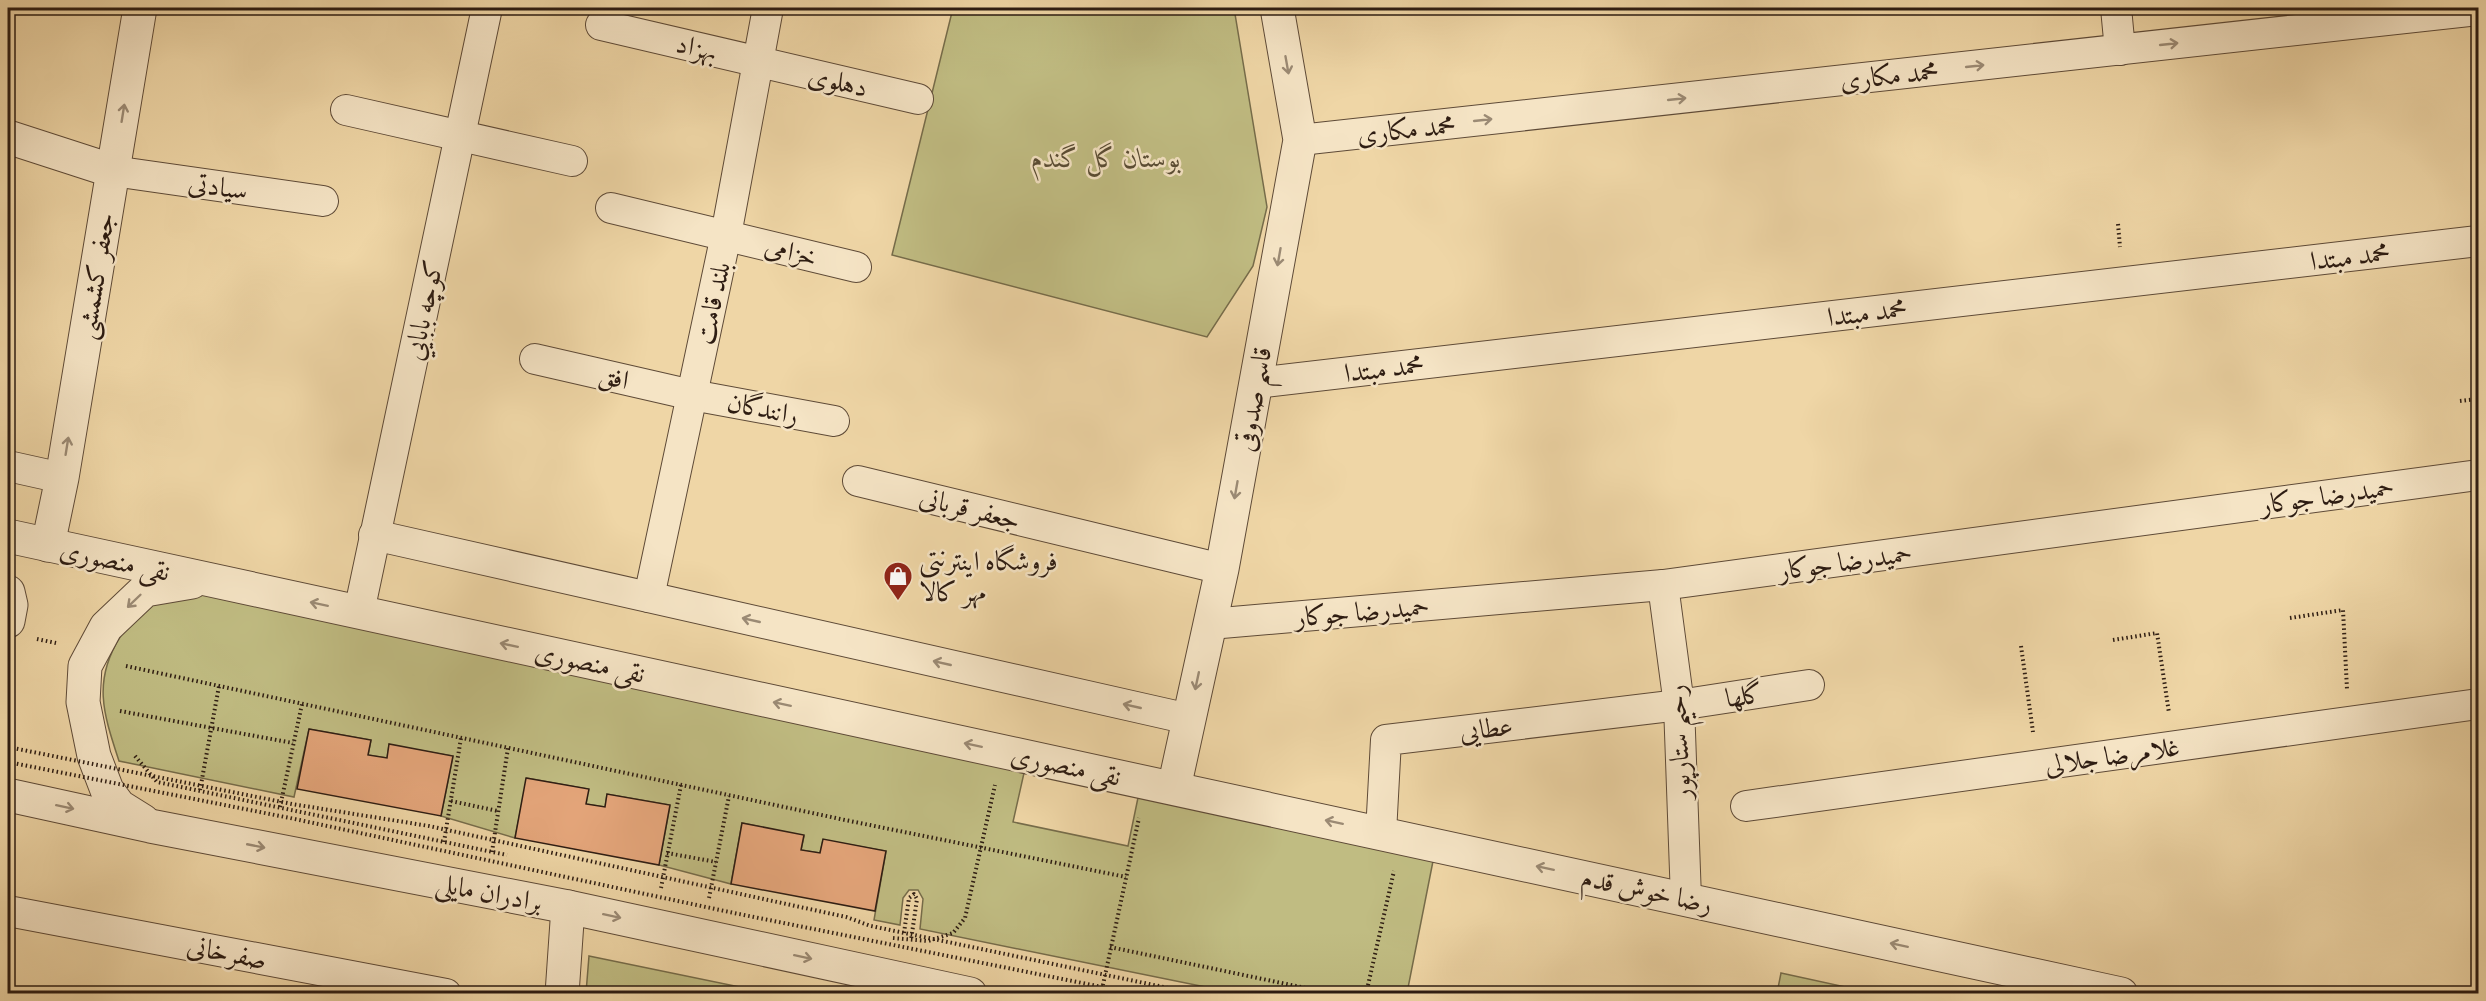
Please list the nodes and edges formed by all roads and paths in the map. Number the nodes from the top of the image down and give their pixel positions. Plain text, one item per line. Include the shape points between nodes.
1 (140, 8) edge
2 (487, 8) edge
3 (768, 8) edge
4 (1277, 8) edge
5 (2116, 8) edge
6 (2478, 10) edge
7 (2349, 16) edge
8 (601, 25) dead end
9 (2120, 50) junction
10 (758, 62) junction
11 (918, 99) dead end
12 (346, 110) dead end
13 (461, 135) junction
14 (8, 137) edge
15 (1300, 140) junction
16 (572, 161) dead end
17 (113, 171) junction
18 (323, 201) dead end
19 (611, 208) dead end
20 (726, 235) junction
21 (2478, 241) edge
22 (856, 267) dead end
23 (535, 359) dead end
24 (1256, 383) junction
25 (692, 394) junction
26 (2478, 399) edge
27 (2460, 401) dead end
28 (834, 421) dead end
29 (8, 466) edge
30 (2478, 475) edge
31 (62, 478) junction
32 (858, 481) dead end
33 (375, 535) junction
34 (8, 536) edge
35 (48, 545) junction
36 (1222, 569) junction
37 (208, 580) junction
38 (1663, 585) junction
39 (8, 592) edge
40 (649, 597) junction
41 (359, 612) junction
42 (2290, 618) dead end
43 (1210, 624) junction
44 (19, 629) edge
45 (2113, 640) dead end
46 (2021, 646) dead end
47 (91, 656) junction
48 (1809, 685) dead end
49 (219, 686) junction
50 (118, 700) dead end
51 (302, 704) junction
52 (2478, 704) edge
53 (1679, 705) junction
54 (119, 711) junction
55 (1189, 719) junction
56 (122, 721) dead end
57 (2348, 722) junction
58 (212, 726) junction
59 (461, 738) junction
60 (293, 742) junction
61 (2175, 746) junction
62 (8, 747) edge
63 (131, 748) dead end
64 (508, 748) junction
65 (1003, 751) junction
66 (8, 762) edge
67 (2038, 765) junction
68 (681, 785) junction
69 (1160, 785) junction
70 (200, 790) junction
71 (8, 795) edge
72 (729, 795) junction
73 (451, 801) junction
74 (1746, 806) dead end
75 (280, 807) junction
76 (498, 811) junction
77 (150, 826) junction
78 (1391, 835) junction
79 (444, 842) junction
80 (981, 848) junction
81 (492, 852) junction
82 (667, 853) junction
83 (514, 857) dead end
84 (716, 862) junction
85 (1126, 877) junction
86 (649, 886) dead end
87 (661, 888) junction
88 (670, 890) dead end
89 (699, 896) dead end
90 (709, 898) junction
91 (1686, 899) junction
92 (720, 900) dead end
93 (568, 907) junction
94 (8, 911) edge
95 (904, 933) junction
96 (892, 938) dead end
97 (911, 940) junction
98 (1110, 947) junction
99 (1950, 956) junction
100 (446, 993) edge
101 (562, 993) edge
102 (970, 993) edge
103 (1101, 993) edge
104 (1137, 993) edge
105 (1197, 993) edge
106 (1334, 993) edge
107 (1366, 993) edge
108 (2011, 993) edge
109 (2121, 993) edge

17 -> 1 street, جعفر کشمشی
2 - 13 street, كوچه بابايي
3 - 10 street, بلند قامت
4 -> 15 street, قاسم صدوقی
5 - 9 street
6 - 7 street, محمد مکاری
9 -> 7 street, محمد مکاری
8 - 10 street, بهزاد
15 -> 9 street, محمد مکاری
10 - 11 street, دهلوی
10 - 20 street, بلند قامت
12 - 13 street
13 - 16 street
13 - 33 street, كوچه بابايي
14 - 17 street
15 -> 24 street, قاسم صدوقی
17 - 18 street, سیادتی
31 -> 17 street, جعفر کشمشی
19 - 20 street, خزامی
20 - 22 street, خزامی
20 - 25 street, بلند قامت
21 - 24 street, محمد مبتدا
23 - 25 street, افق
24 -> 36 street, قاسم صدوقی
25 - 28 street, رانندگان
25 - 40 street, بلند قامت
26 - 27 path
29 - 31 street
30 - 38 street, حمیدرضا جوکار
31 - 35 street, جعفر کشمشی
32 - 36 street, جعفر قربانی
33 - 40 street
33 - 41 street, كوچه بابايي
34 - 35 street, نقی منصوری
35 - 37 street, نقی منصوری
36 - 43 street, قاسم صدوقی
41 -> 37 street, نقی منصوری
37 -> 47 street via 146,590 106,627
38 - 43 street, حمیدرضا جوکار
38 - 53 street, رحیم ستارپور
39 - 44 street
55 -> 40 street
65 -> 41 street, نقی منصوری
42 - 57 path via 2343,610
43 -> 55 street, قاسم صدوقی
44 - 47 path
45 - 61 path via 2157,633
46 - 67 path
47 - 49 path
47 - 77 street via 85,666 83,702 94,756 107,790 119,806
48 - 53 street, گلها
49 - 51 path
49 - 58 path
50 - 54 path
51 - 59 path
51 - 60 path
52 - 57 street, غلامرضا جلالی
53 - 78 street, عطایی via 1386,740
53 - 91 street, رحیم ستارپور
54 - 56 path
54 - 58 path
55 - 69 street, قاسم صدوقی
57 - 61 street, غلامرضا جلالی
58 - 60 path
58 - 70 path
59 - 64 path
59 - 73 path
60 - 75 path
61 - 67 street, غلامرضا جلالی
62 - 95 path, bridge via 292,804 429,826
63 - 70 path via 157,782
64 - 68 path
64 - 76 path
65 - 69 street, نقی منصوری
65 - 80 path
66 - 104 path, bridge
67 - 74 street, غلامرضا جلالی
68 - 72 path
68 - 82 path
78 -> 69 street, رضا خوش قدم
69 - 85 path
70 - 75 path
71 -> 77 street, برادران مایلی
72 - 80 path
72 - 84 path
73 - 76 path
73 - 79 path
75 - 79 path
76 - 81 path
77 -> 93 street, برادران مایلی
91 -> 78 street, رضا خوش قدم
78 - 107 path
79 - 81 path
80 - 85 path
80 - 97 path via 965,918 953,933 928,941
81 - 83 path
82 - 84 path
82 - 87 path
84 - 90 path
85 - 98 path
86 - 87 path
87 - 88 path
89 - 90 path
90 - 92 path
99 -> 91 street, رضا خوش قدم
93 - 101 street
93 -> 102 street, برادران مایلی
94 - 100 street, صفرخانی
95 - 97 path via 909,898 914,894 917,899
95 - 105 path, bridge
96 - 97 path
98 - 103 path
98 - 106 path
99 - 108 street via 1971,963
99 - 109 street, رضا خوش قدم

